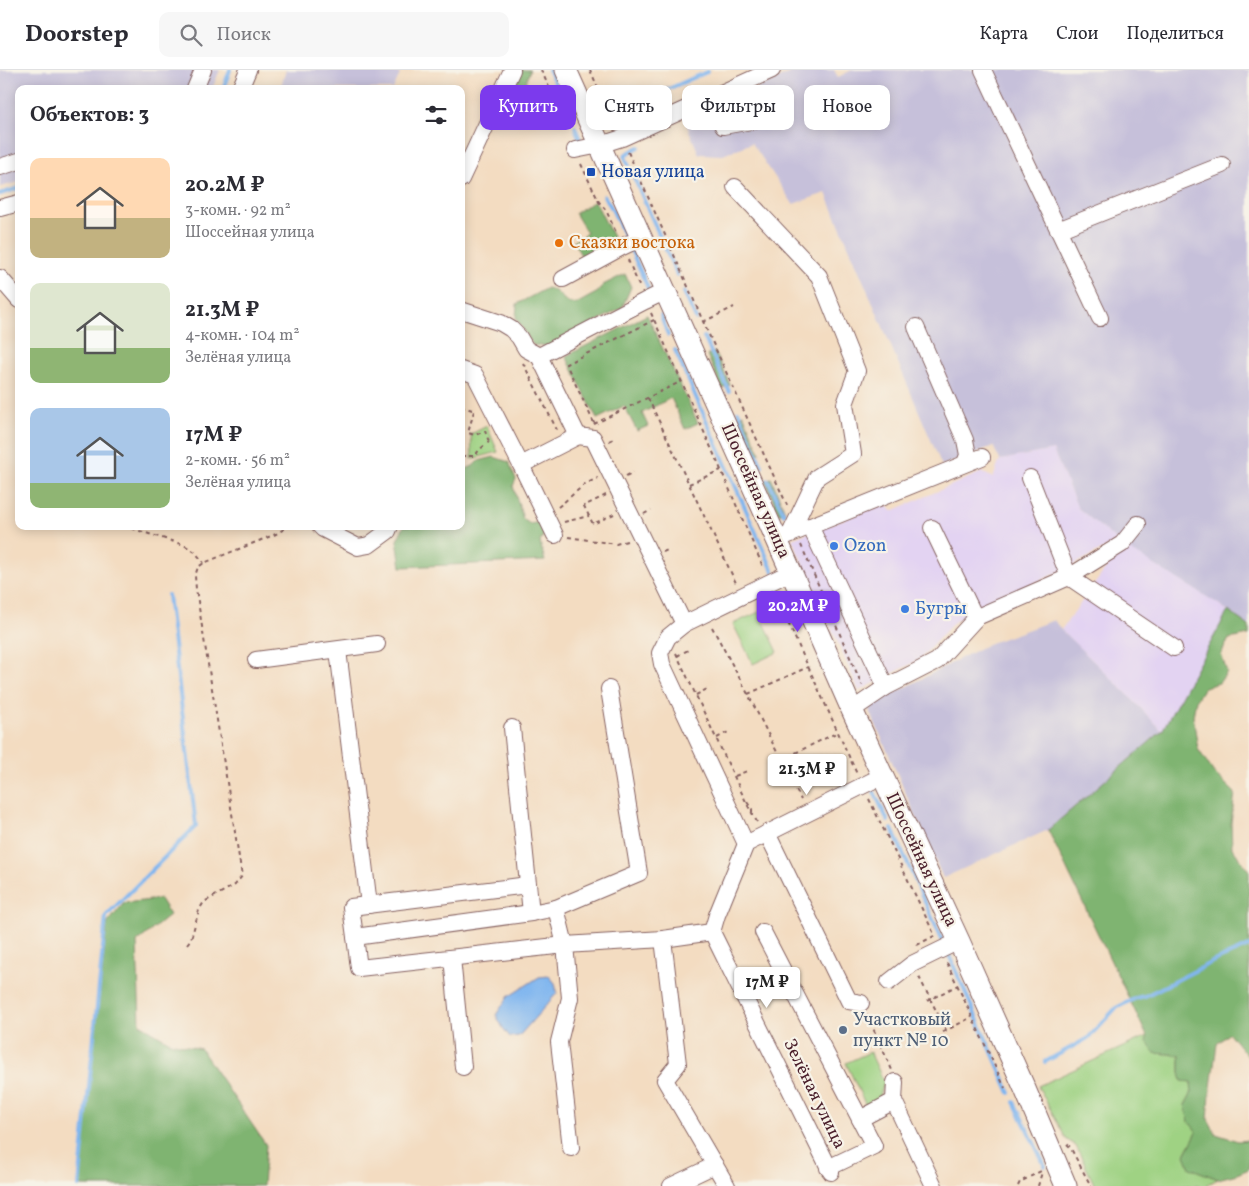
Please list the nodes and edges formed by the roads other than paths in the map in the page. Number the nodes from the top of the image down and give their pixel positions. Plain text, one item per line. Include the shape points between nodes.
1 (203, 70) edge
2 (248, 70) edge
3 (512, 70) edge
4 (566, 70) edge
5 (772, 70) edge
6 (983, 70) edge
7 (197, 85) edge
8 (242, 85) edge
9 (739, 85) edge
10 (682, 111) edge
11 (600, 145) junction
12 (575, 150) road end
13 (15, 162) edge
14 (1222, 165) dead end
15 (0, 167) edge
16 (465, 170) edge
17 (735, 187) dead end
18 (15, 204) edge
19 (0, 208) edge
20 (1058, 230) junction
21 (642, 238) junction
22 (0, 278) edge
23 (563, 279) dead end
24 (666, 291) junction
25 (15, 295) edge
26 (465, 311) edge
27 (1100, 318) dead end
28 (916, 327) dead end
29 (539, 356) junction
30 (465, 371) edge
31 (578, 436) junction
32 (982, 457) dead end
33 (965, 464) junction
34 (521, 466) junction
35 (1030, 478) dead end
36 (1138, 524) dead end
37 (550, 525) road end
38 (932, 528) dead end
39 (325, 530) edge
40 (388, 530) edge
41 (794, 531) junction
42 (791, 572) junction
43 (1069, 577) junction
44 (978, 617) junction
45 (684, 624) junction
46 (377, 644) dead end
47 (1174, 648) dead end
48 (338, 650) junction
49 (256, 660) dead end
50 (886, 687) junction
51 (609, 689) dead end
52 (860, 704) junction
53 (512, 728) dead end
54 (882, 776) junction
55 (765, 834) junction
56 (746, 844) junction
57 (528, 886) junction
58 (369, 905) junction
59 (556, 908) junction
60 (531, 913) junction
61 (712, 932) junction
62 (763, 932) dead end
63 (355, 937) junction
64 (663, 939) junction
65 (565, 945) junction
66 (950, 946) junction
67 (452, 958) junction
68 (889, 982) dead end
69 (861, 1003) road end
70 (463, 1068) dead end
71 (895, 1082) road end
72 (894, 1102) junction
73 (860, 1119) junction
74 (571, 1148) dead end
75 (715, 1165) junction
76 (1061, 1184) edge
77 (671, 1186) edge
78 (727, 1186) edge
79 (934, 1186) edge

1 - 7 street
2 - 8 street
3 - 16 street
4 - 11 main road, Шоссейная улица
5 - 9 street
6 - 20 street
10 - 11 street
11 - 12 street
11 - 21 main road, Шоссейная улица
13 - 15 street
14 - 20 street
17 - 41 street via 819,276 857,371 845,404 853,454 817,477
18 - 19 street
20 - 27 street
21 - 23 street
21 - 24 main road, Шоссейная улица
22 - 25 street
24 - 29 street
24 - 41 main road, Шоссейная улица via 713,398
26 - 29 street via 511,329 526,349
28 - 33 street via 965,440 968,455
29 - 31 street
30 - 34 street via 475,375
31 - 34 street
31 - 45 street via 593,438
32 - 33 street
33 - 41 street
34 - 37 street
35 - 43 street
36 - 43 street via 1122,544
38 - 44 street via 972,611
39 - 40 street via 358,547 370,545
41 - 42 main road, Шоссейная улица
41 - 50 street
42 - 45 street
42 - 52 main road, Шоссейная улица
43 - 44 street
43 - 47 street
44 - 50 street via 937,661
45 - 56 street via 668,638 660,653 662,664
46 - 48 street
48 - 49 street
48 - 58 street
50 - 52 street
51 - 59 street via 639,873
52 - 54 main road, Шоссейная улица
53 - 57 street
54 - 55 street
54 - 66 main road, Шоссейная улица
55 - 56 street
55 - 69 street via 849,1001
56 - 61 street
57 - 58 street
57 - 60 street
58 - 63 street via 351,907
59 - 60 street
59 - 65 street
60 - 63 street
61 - 64 street
61 - 73 street, Зелёная улица via 829,1170 874,1146
62 - 73 street
63 - 67 street via 360,968
64 - 65 street
64 - 75 street via 678,1064 665,1080
65 - 67 street
65 - 74 street via 570,998 560,1042
66 - 68 street via 912,964
66 - 76 main road, Шоссейная улица via 1025,1089
67 - 70 street
71 - 72 street
72 - 73 street
72 - 79 street
75 - 77 street
75 - 78 street

